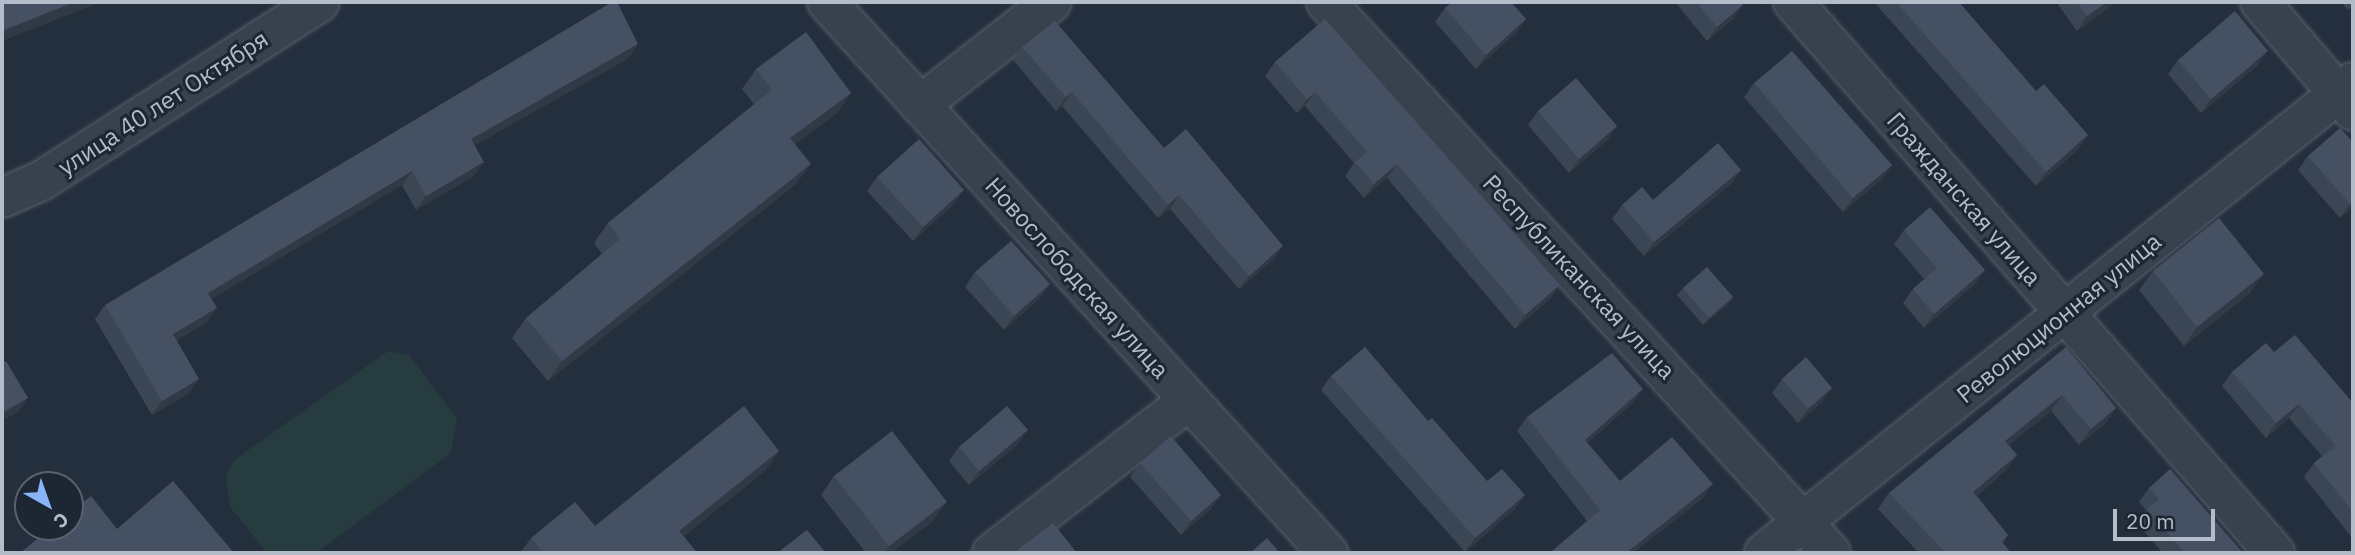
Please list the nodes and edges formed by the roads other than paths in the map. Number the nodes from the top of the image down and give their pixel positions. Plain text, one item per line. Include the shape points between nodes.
1 (320, 2) edge
2 (827, 2) edge
3 (1052, 2) edge
4 (1326, 2) edge
5 (1793, 2) edge
6 (2260, 2) edge
7 (2348, 96) edge
8 (920, 105) junction
9 (2, 198) edge
10 (2063, 314) junction
11 (1189, 400) junction
12 (1803, 522) junction
13 (992, 553) edge
14 (1328, 553) edge
15 (1764, 553) edge
16 (1831, 553) edge
17 (2275, 553) edge

1 - 9 street, улица 40 лет Октября via 41,181
2 - 8 street, Новослободская улица
3 - 8 street
4 - 12 street, Республиканская улица
5 - 10 street, Гражданская улица
6 - 7 street
7 - 10 street, Революционная улица
8 - 11 street, Новослободская улица
10 - 12 street, Революционная улица
10 - 17 street, Гражданская улица
11 - 13 street
11 - 14 street, Новослободская улица
12 - 15 street, Революционная улица
12 - 16 street, Республиканская улица

